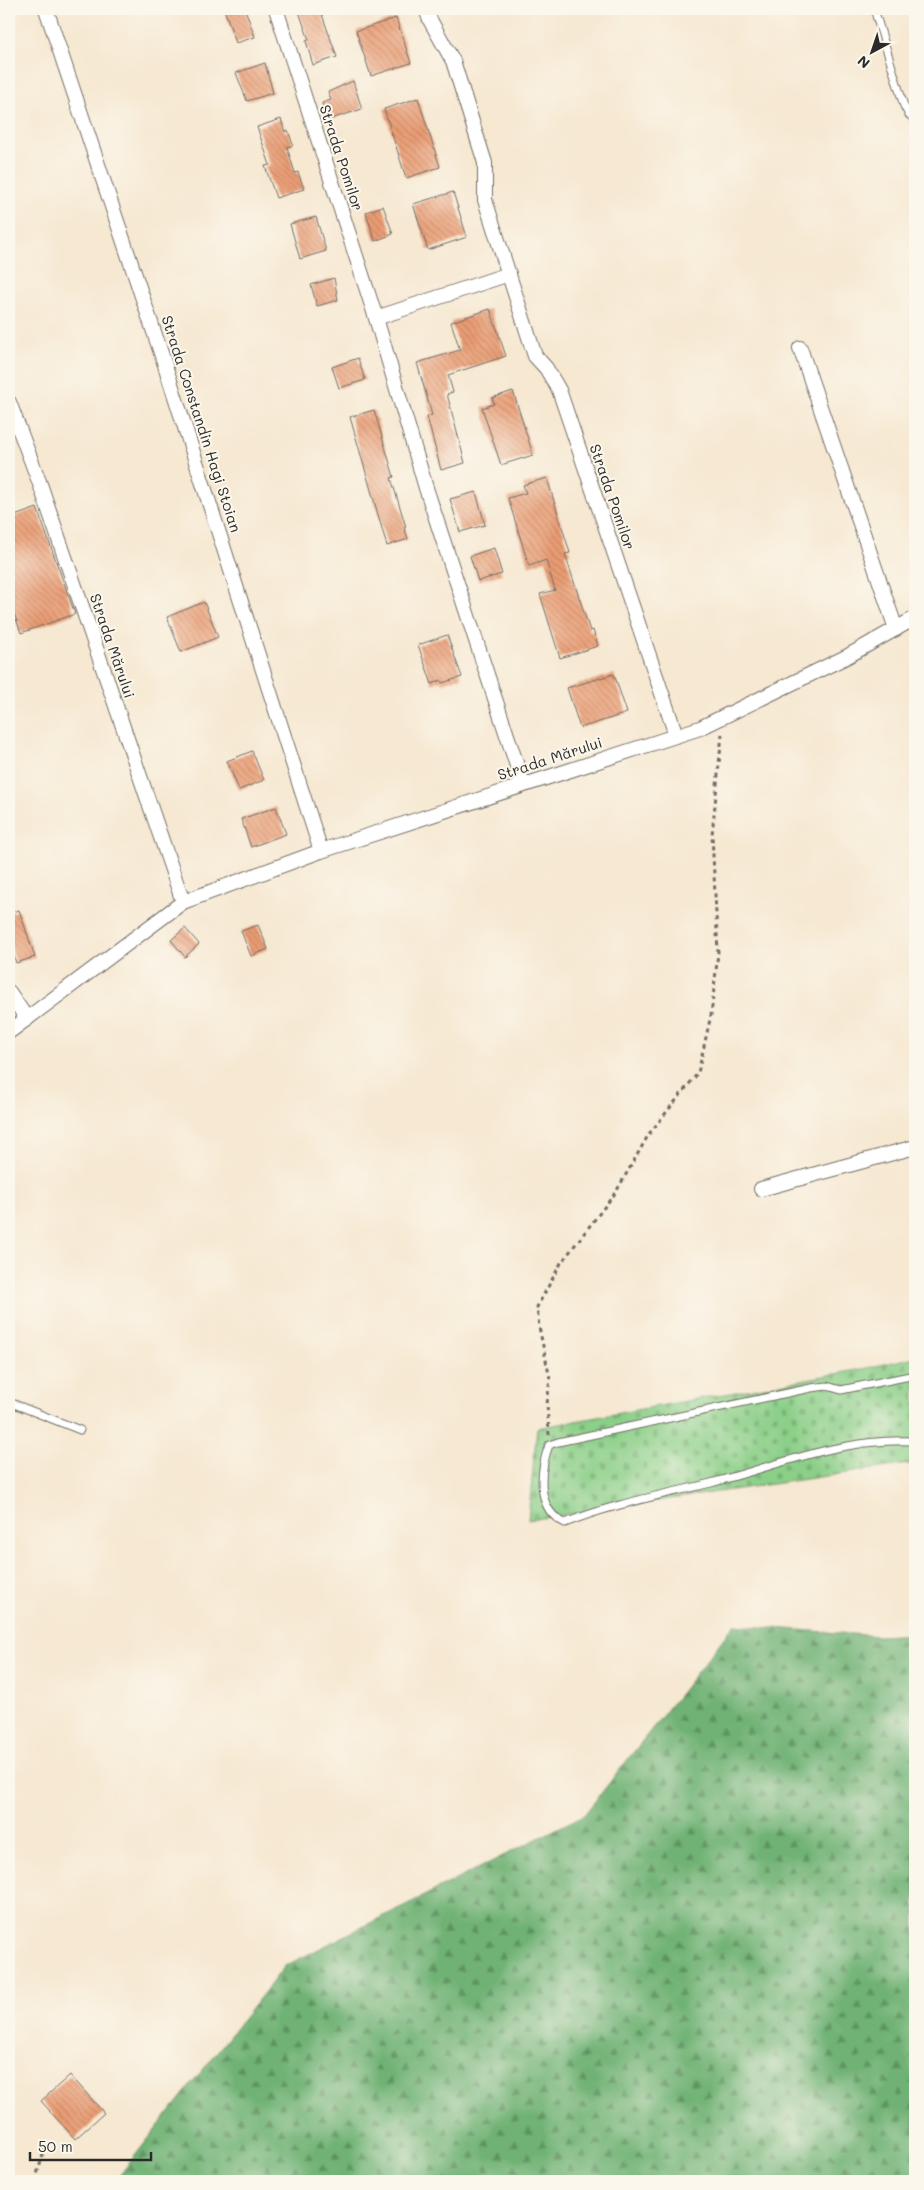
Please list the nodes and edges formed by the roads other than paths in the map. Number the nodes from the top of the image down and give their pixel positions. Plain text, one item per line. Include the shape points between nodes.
1 (46, 9) edge
2 (276, 9) edge
3 (426, 9) edge
4 (874, 9) edge
5 (914, 121) edge
6 (508, 274) junction
7 (376, 318) junction
8 (800, 348) dead end
9 (9, 402) edge
10 (915, 618) edge
11 (896, 629) junction
12 (676, 735) junction
13 (524, 784) junction
14 (321, 851) junction
15 (183, 902) junction
16 (9, 992) edge
17 (27, 1019) junction
18 (9, 1032) edge
19 (915, 1147) edge
20 (761, 1189) dead end
21 (915, 1375) edge
22 (9, 1402) edge
23 (80, 1430) dead end
24 (915, 1441) edge

1 - 14 street, Strada Constandin Hagi Stoian via 163,359
2 - 7 street, Strada Pomilor
3 - 6 street, Strada Pomilor via 453,60 485,162 485,200
4 - 5 lane via 904,106
6 - 7 street
6 - 12 street, Strada Pomilor via 535,356 559,390
7 - 13 street, Strada Pomilor via 426,488
8 - 11 street
9 - 15 street, Strada Mărului
10 - 11 street, Strada Mărului
11 - 12 street, Strada Mărului via 724,718
12 - 13 street, Strada Mărului
13 - 14 street, Strada Mărului
14 - 15 street, Strada Mărului
15 - 17 street, Strada Mărului
16 - 17 street
17 - 18 street, Strada Mărului
19 - 20 street
21 - 24 lane via 841,1390 827,1386 811,1388 549,1445 542,1463 541,1487 548,1509 556,1519 565,1523 591,1512 714,1482 800,1456 868,1441
22 - 23 lane

